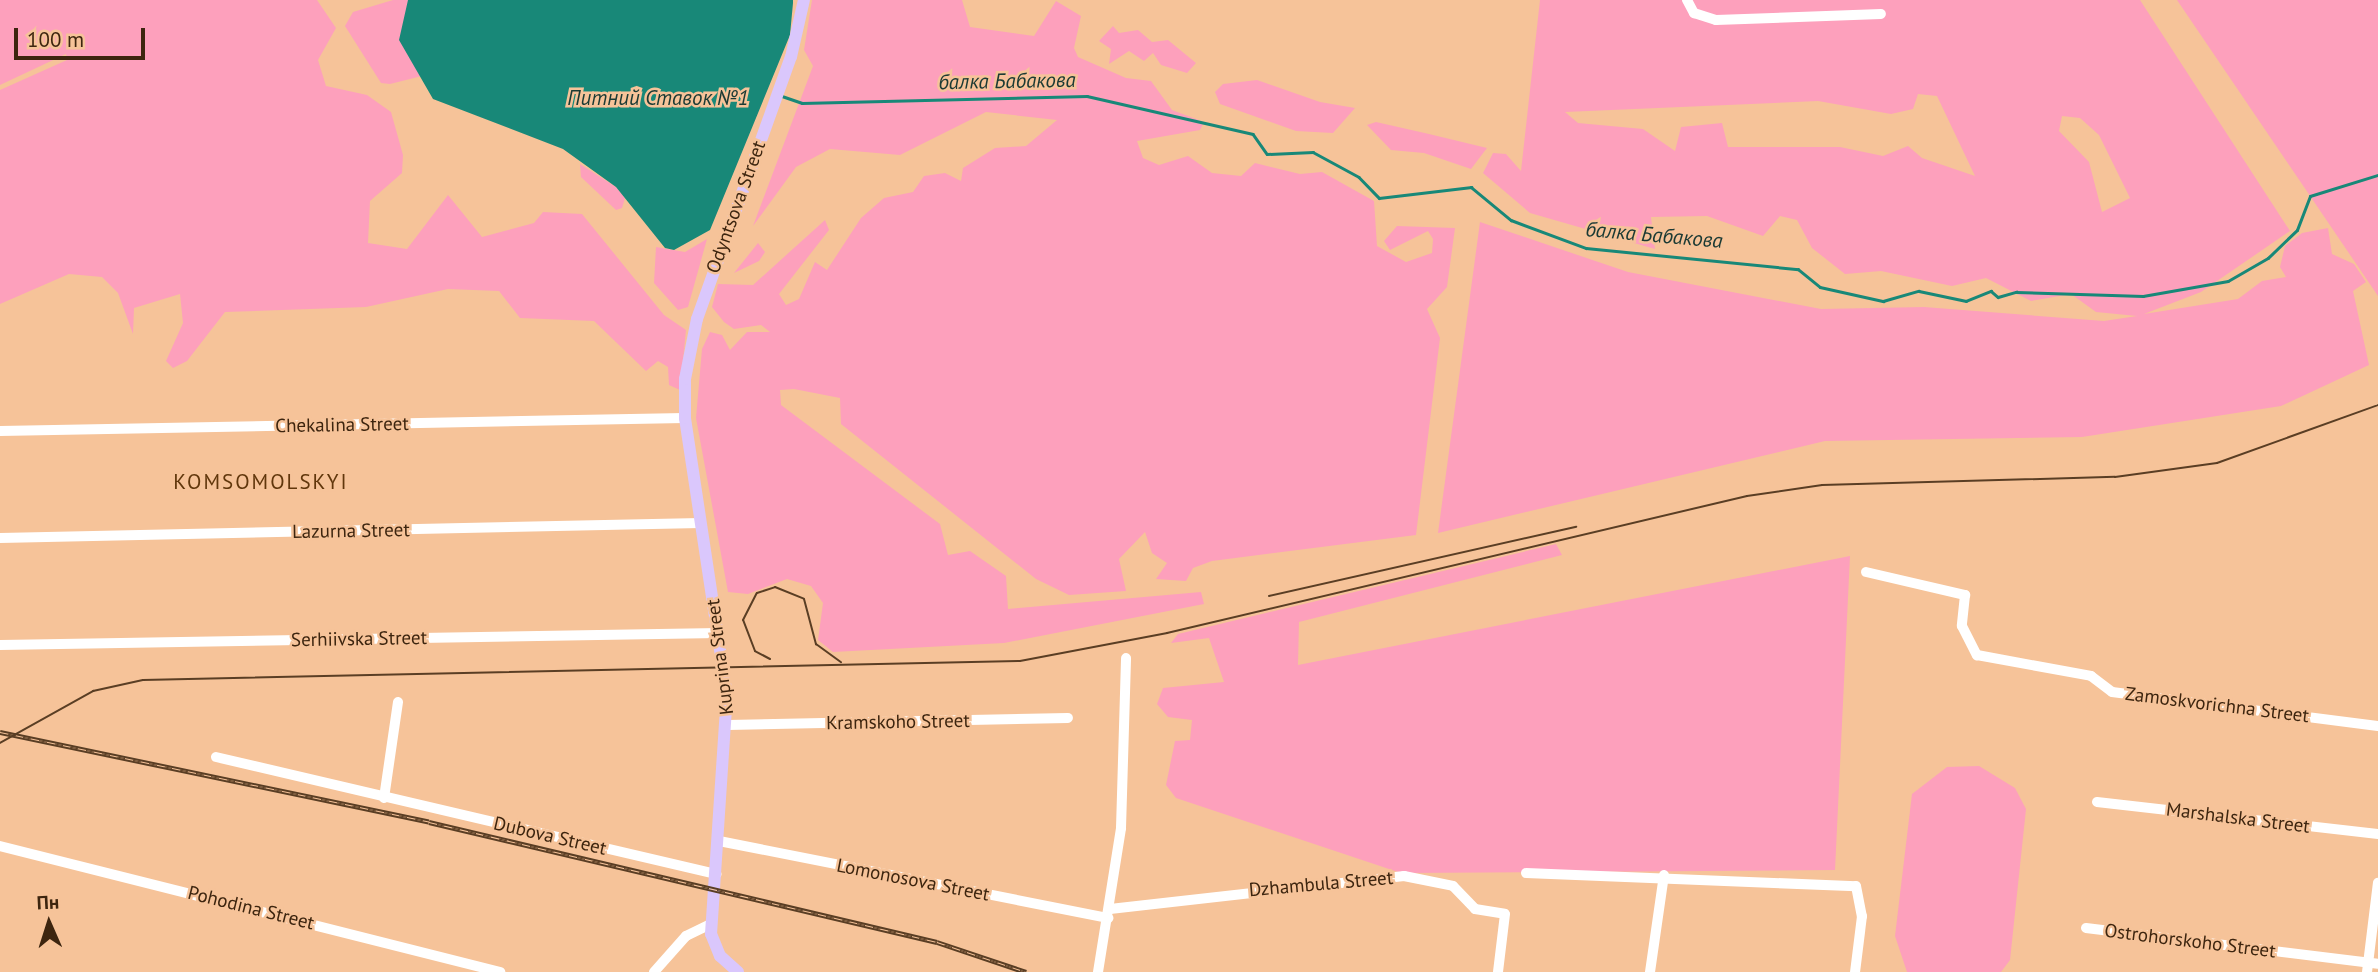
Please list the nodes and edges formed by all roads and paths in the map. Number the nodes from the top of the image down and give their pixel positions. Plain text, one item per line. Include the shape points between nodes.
1 (804, 0) edge
2 (1687, 0) edge
3 (1881, 14) dead end
4 (685, 418) junction
5 (0, 431) edge
6 (701, 523) junction
7 (0, 538) edge
8 (1866, 572) dead end
9 (719, 633) junction
10 (0, 645) edge
11 (1126, 658) dead end
12 (398, 702) dead end
13 (1068, 718) dead end
14 (728, 725) junction
15 (2378, 726) edge
16 (216, 757) dead end
17 (384, 797) junction
18 (2097, 802) dead end
19 (2378, 834) edge
20 (719, 841) junction
21 (0, 846) edge
22 (1526, 873) dead end
23 (716, 874) junction
24 (1664, 875) junction
25 (2378, 883) edge
26 (1109, 914) junction
27 (711, 924) junction
28 (2086, 928) dead end
29 (2371, 966) edge
30 (500, 972) edge
31 (654, 972) edge
32 (738, 972) edge
33 (1098, 972) edge
34 (1499, 972) edge
35 (1650, 972) edge
36 (1855, 972) edge

1 - 4 main road, Odyntsova Street via 791,57 696,319
2 - 3 street via 1693,13 1716,20
4 - 5 street, Chekalina Street
4 - 6 main road, Kuprina Street
6 - 7 street, Lazurna Street
6 - 9 main road, Kuprina Street
8 - 15 street, Zamoskvorichna Street via 1965,595 1962,626 1978,655 2091,676 2112,692
9 - 10 street, Serhiivska Street
9 - 14 main road, Kuprina Street
11 - 26 street via 1121,828
12 - 17 street
13 - 14 street, Kramskoho Street
14 - 20 main road, Kuprina Street
16 - 17 street, Dubova Street
17 - 23 street, Dubova Street
18 - 19 street, Marshalska Street
20 - 23 main road, Kuprina Street
20 - 26 street, Lomonosova Street
21 - 30 street, Pohodina Street
22 - 24 street
23 - 27 main road, Kuprina Street
24 - 35 street
24 - 36 street via 1856,886 1861,916
25 - 29 street
26 - 33 street
26 - 34 street, Dzhambula Street via 1404,876 1453,886 1475,909 1505,914
27 - 31 street via 686,936
27 - 32 main road, Kuprina Street via 720,956
28 - 29 street, Ostrohorskoho Street

